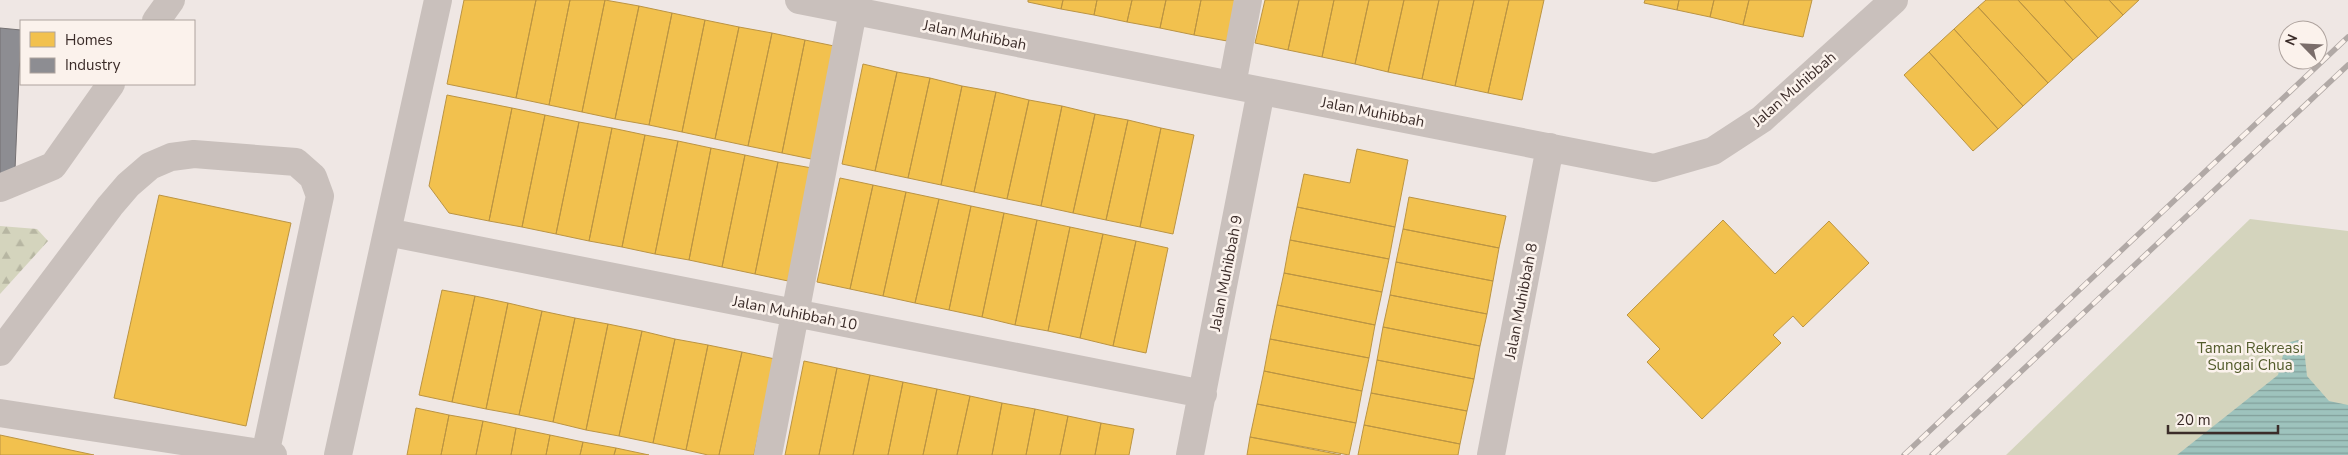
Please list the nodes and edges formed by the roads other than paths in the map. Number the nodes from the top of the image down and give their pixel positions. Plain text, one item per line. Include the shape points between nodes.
1 (171, 0) edge
2 (438, 0) edge
3 (800, 0) edge
4 (1248, 0) edge
5 (1894, 0) edge
6 (852, 10) junction
7 (157, 20) edge
8 (111, 85) edge
9 (1232, 85) junction
10 (1261, 91) junction
11 (1550, 147) junction
12 (0, 188) edge
13 (387, 232) junction
14 (796, 313) junction
15 (0, 352) edge
16 (1203, 394) junction
17 (0, 413) edge
18 (268, 455) edge
19 (338, 455) edge
20 (768, 455) edge
21 (1190, 455) edge
22 (1491, 455) edge

1 - 7 street
2 - 13 street
3 - 6 street, Jalan Muhibbah
4 - 9 street
5 - 11 street, Jalan Muhibbah via 1762,120 1713,151 1654,168
6 - 9 street, Jalan Muhibbah
6 - 14 street
8 - 12 street via 53,166
9 - 10 street, Jalan Muhibbah
10 - 11 street, Jalan Muhibbah
10 - 16 street, Jalan Muhibbah 9
11 - 22 street, Jalan Muhibbah 8
13 - 14 street, Jalan Muhibbah 10
13 - 19 street
14 - 16 street, Jalan Muhibbah 10
14 - 20 street
15 - 18 street via 110,206 150,166 194,154 296,162 313,177 320,196
16 - 21 street, Jalan Muhibbah 9
17 - 18 street

